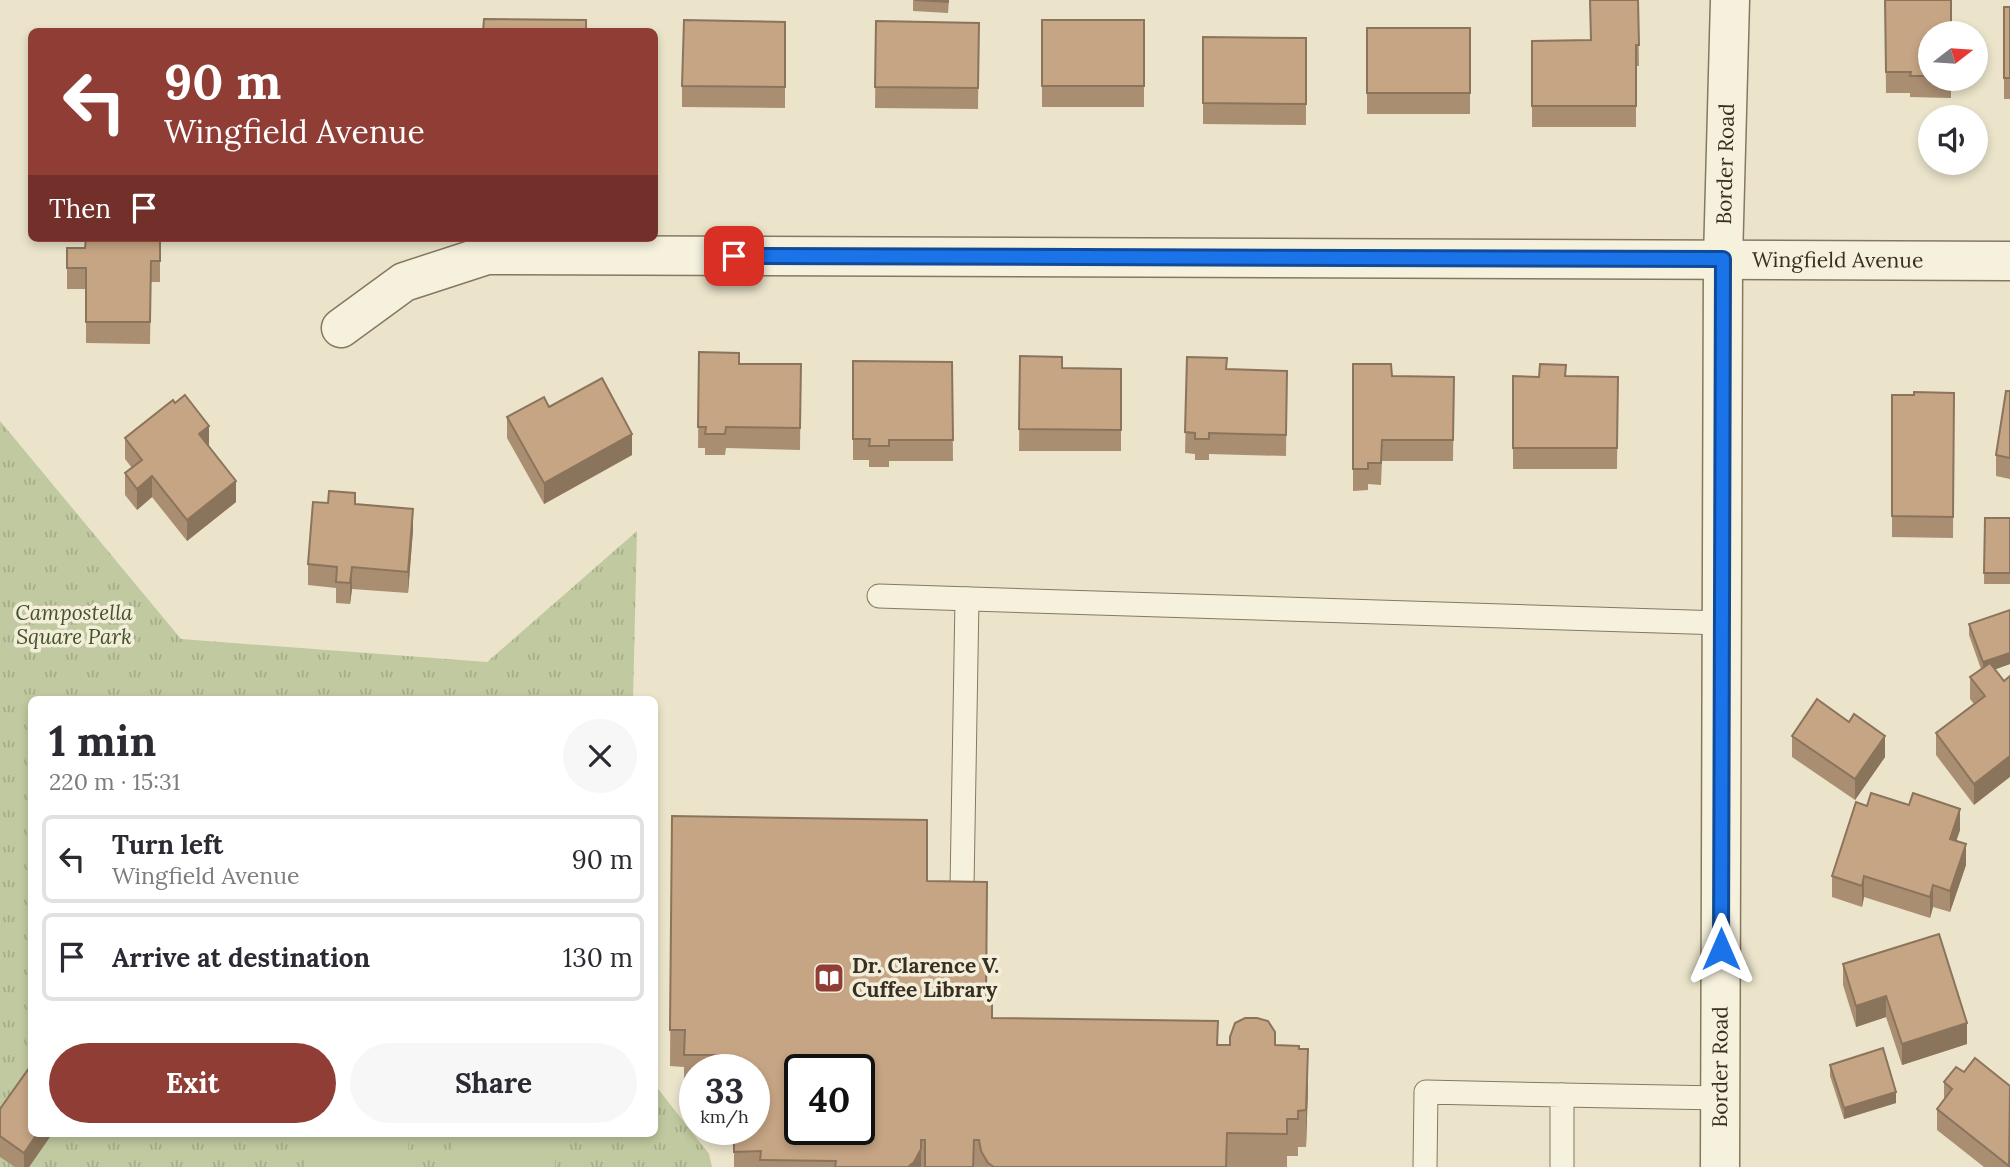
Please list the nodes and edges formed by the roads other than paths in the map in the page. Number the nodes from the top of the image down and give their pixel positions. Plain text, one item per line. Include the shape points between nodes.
1 (1730, 0) edge
2 (1723, 259) junction
3 (2010, 261) edge
4 (341, 328) dead end
5 (879, 596) dead end
6 (967, 599) junction
7 (1722, 623) junction
8 (962, 887) edge
9 (1562, 1095) junction
10 (1720, 1098) junction
11 (1425, 1167) edge
12 (1562, 1167) edge
13 (1720, 1167) edge

1 - 2 street, Border Road
2 - 3 street, Wingfield Avenue
2 - 4 street, Wingfield Avenue via 487,256 404,282
2 - 7 street, Border Road
5 - 6 lane
6 - 7 lane
6 - 8 lane
7 - 10 street, Border Road
9 - 10 lane
9 - 11 lane via 1426,1092
9 - 12 lane
10 - 13 street, Border Road

